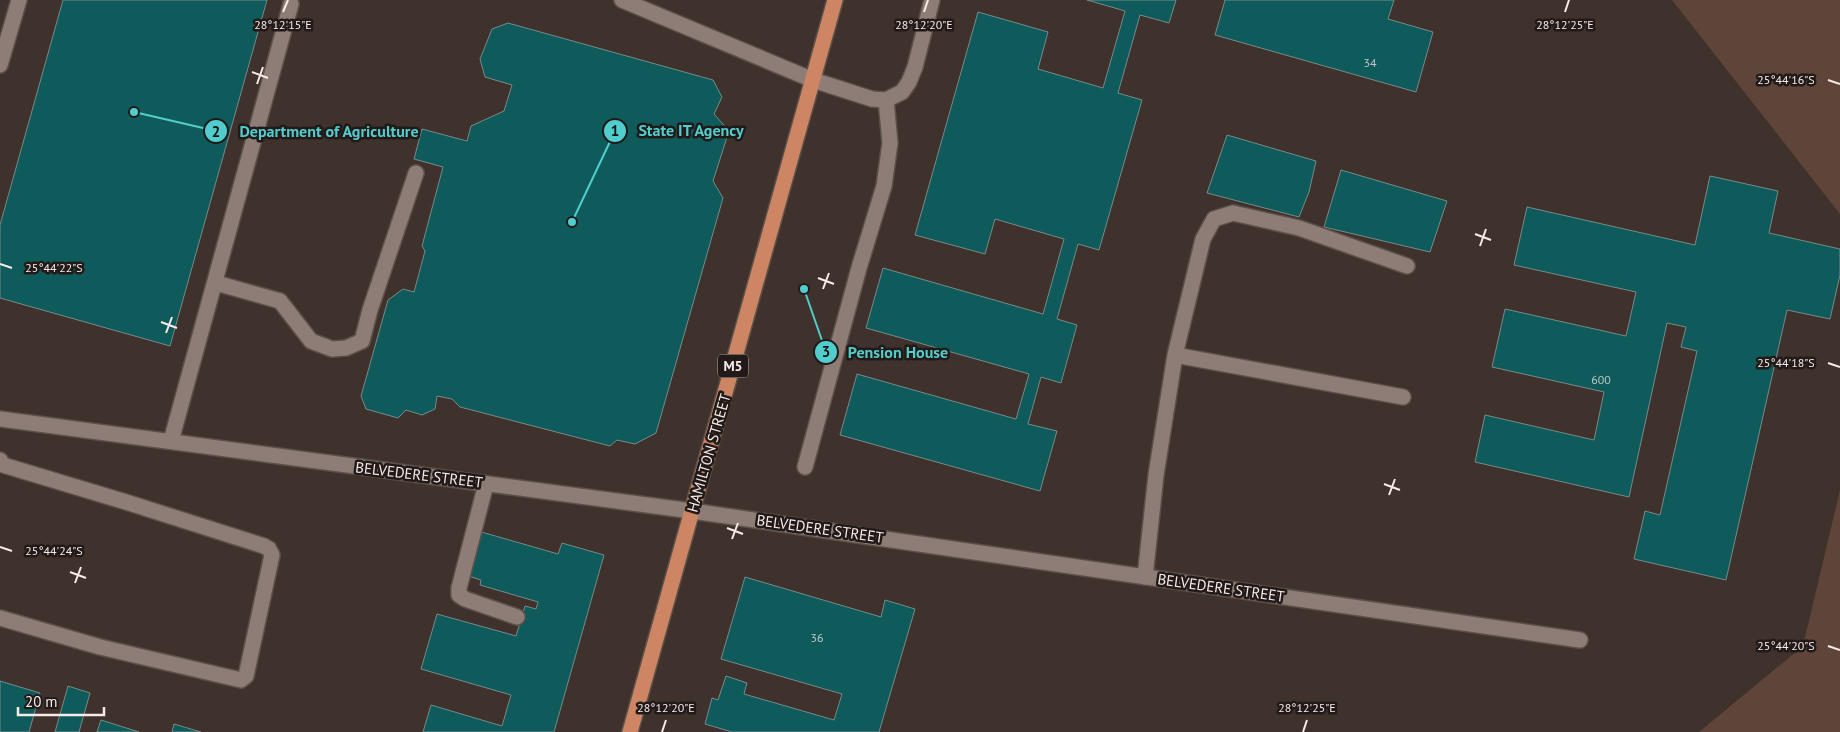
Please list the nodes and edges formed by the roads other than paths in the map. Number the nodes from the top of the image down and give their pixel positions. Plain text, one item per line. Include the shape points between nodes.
1 (19, 0) edge
2 (622, 0) edge
3 (835, 0) edge
4 (932, 0) edge
5 (291, 4) dead end
6 (0, 66) edge
7 (813, 80) junction
8 (886, 100) junction
9 (416, 173) dead end
10 (1407, 266) dead end
11 (216, 283) junction
12 (1175, 355) junction
13 (1403, 398) dead end
14 (0, 419) edge
15 (172, 441) junction
16 (0, 460) edge
17 (805, 467) dead end
18 (486, 484) junction
19 (692, 511) junction
20 (1145, 577) junction
21 (518, 617) dead end
22 (0, 618) edge
23 (1580, 640) dead end
24 (630, 732) edge

1 - 6 street
2 - 7 street
3 - 7 main road, HAMILTON STREET / M5
4 - 8 street via 909,82 902,92
5 - 11 street
7 - 8 street via 872,99
7 - 19 main road, HAMILTON STREET / M5
8 - 17 street via 890,143 884,186
9 - 11 street via 362,340 346,348 332,349 311,341 280,301
10 - 12 street via 1299,228 1233,213 1214,219 1203,239
11 - 15 street
12 - 13 street
12 - 20 street via 1156,475
14 - 15 street, BELVEDERE STREET
15 - 18 street, BELVEDERE STREET
16 - 22 street via 3,465 264,546 272,555 246,676 241,680 100,647
18 - 19 street, BELVEDERE STREET
18 - 21 street via 459,595
19 - 20 street, BELVEDERE STREET
19 - 24 main road, HAMILTON STREET / M5
20 - 23 street, BELVEDERE STREET

